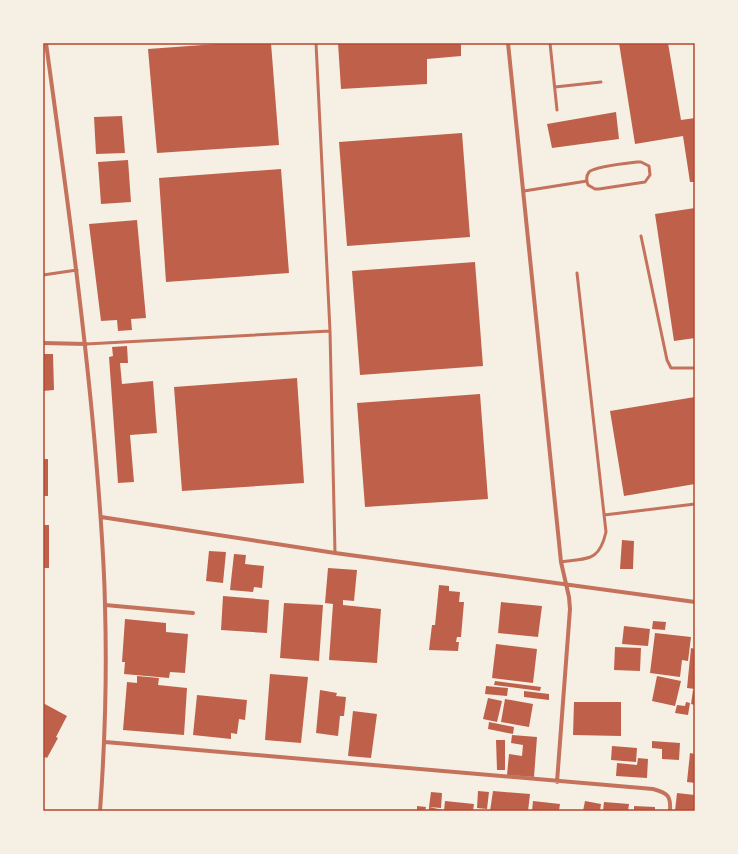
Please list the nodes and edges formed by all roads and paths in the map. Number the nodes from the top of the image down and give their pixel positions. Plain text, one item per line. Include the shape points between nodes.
1 (46, 43) edge
2 (316, 43) edge
3 (508, 43) edge
4 (550, 43) edge
5 (601, 82) dead end
6 (555, 86) junction
7 (557, 110) dead end
8 (586, 181) junction
9 (524, 191) junction
10 (641, 236) dead end
11 (77, 270) junction
12 (576, 273) dead end
13 (43, 275) edge
14 (330, 331) junction
15 (43, 343) edge
16 (86, 344) junction
17 (695, 368) edge
18 (695, 504) edge
19 (604, 516) junction
20 (101, 517) junction
21 (335, 553) junction
22 (561, 562) junction
23 (567, 585) junction
24 (695, 602) edge
25 (106, 605) junction
26 (193, 613) dead end
27 (105, 742) junction
28 (557, 782) junction
29 (100, 811) edge
30 (670, 811) edge

1 - 11 street
2 - 14 lane
3 - 9 street
4 - 6 lane
5 - 6 lane
6 - 7 lane
8 - 8 lane via 594,189 641,183 649,179 651,171 646,163 637,162 594,169 588,174
8 - 9 lane
9 - 22 street
10 - 17 lane via 667,360 671,368
11 - 13 lane
11 - 16 street
12 - 19 lane
14 - 16 lane
14 - 21 lane
15 - 16 street
16 - 20 street
18 - 19 lane
19 - 22 lane via 606,532 603,546 592,557
20 - 21 street
20 - 25 street
21 - 23 street
22 - 23 street
23 - 24 street
23 - 28 street via 570,617
25 - 26 street
25 - 27 street
27 - 28 street
27 - 29 street
28 - 30 street via 660,791 669,796

